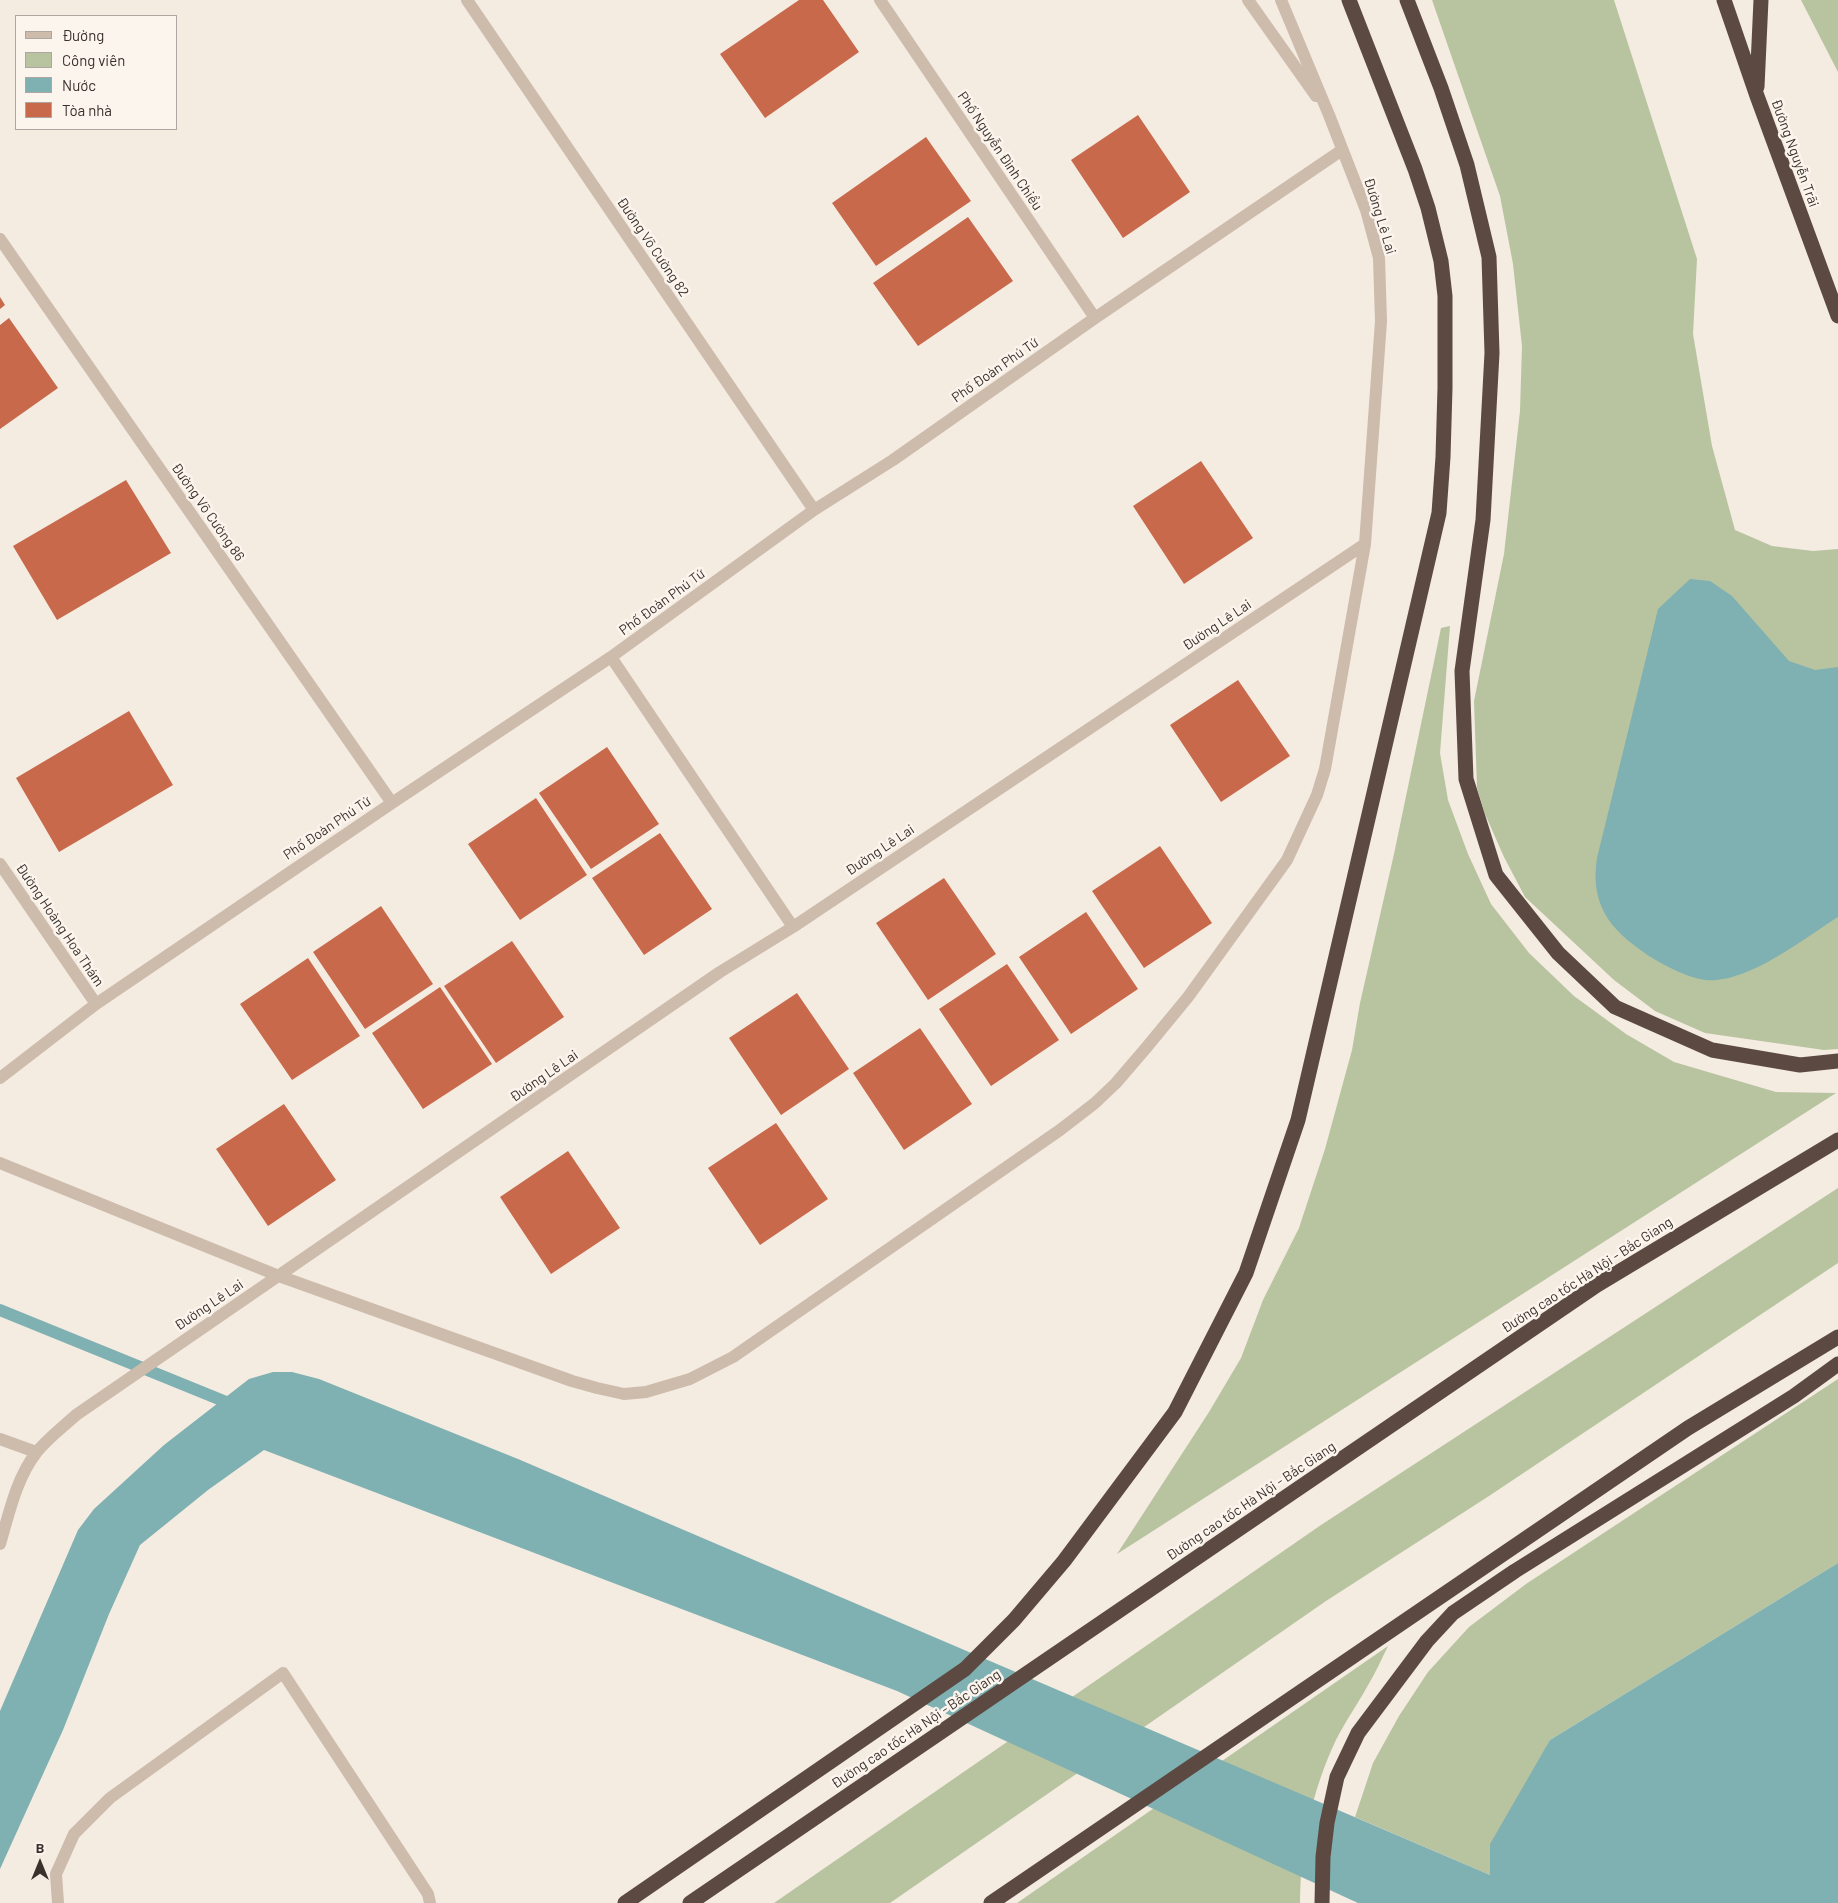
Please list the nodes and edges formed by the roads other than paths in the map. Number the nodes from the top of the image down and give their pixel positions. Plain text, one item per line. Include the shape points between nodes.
1 (467, 0) edge
2 (880, 0) edge
3 (1248, 0) edge
4 (1281, 0) edge
5 (1348, 0) edge
6 (1407, 0) edge
7 (1724, 0) edge
8 (1761, 0) edge
9 (1757, 96) junction
10 (1329, 116) junction
11 (1342, 150) junction
12 (0, 239) edge
13 (1838, 316) edge
14 (1095, 318) junction
15 (814, 510) junction
16 (1365, 544) junction
17 (611, 657) junction
18 (392, 802) junction
19 (0, 864) edge
20 (793, 927) junction
21 (96, 1004) junction
22 (1838, 1062) edge
23 (0, 1078) edge
24 (1838, 1140) edge
25 (0, 1163) edge
26 (279, 1276) junction
27 (1838, 1337) edge
28 (1838, 1364) edge
29 (0, 1439) edge
30 (36, 1452) junction
31 (0, 1544) edge
32 (58, 1903) edge
33 (430, 1903) edge
34 (625, 1903) edge
35 (690, 1903) edge
36 (991, 1903) edge
37 (1322, 1903) edge

1 - 15 street, Đường Võ Cường 82
2 - 14 street, Phố Nguyễn Đình Chiểu
3 - 10 street
4 - 10 street, Đường Lê Lai
5 - 34 highway via 1415,169 1441,261 1445,319 1439,513 1298,1120 1246,1273 1175,1412 1064,1560 1014,1620 965,1669
6 - 22 highway via 1467,165 1489,257 1492,353 1483,520 1462,671 1466,779 1496,875 1558,954 1615,1008 1712,1050 1800,1065
7 - 9 highway, Đường Nguyễn Trãi
8 - 9 highway
9 - 13 highway, Đường Nguyễn Trãi
10 - 11 street, Đường Lê Lai
11 - 14 street, Phố Đoàn Phú Tứ
11 - 16 street, Đường Lê Lai via 1366,210 1379,258 1381,321
12 - 18 street, Đường Võ Cường 86
14 - 15 street, Phố Đoàn Phú Tứ via 894,460
15 - 17 street, Phố Đoàn Phú Tứ
16 - 20 street, Đường Lê Lai
16 - 26 street via 1318,795 1283,866 1188,997 1116,1083 1095,1103 733,1357 681,1382 646,1392 624,1394 572,1381
17 - 18 street, Phố Đoàn Phú Tứ
17 - 20 street
18 - 21 street, Phố Đoàn Phú Tứ
19 - 21 street, Đường Hoàng Hoa Thám
20 - 26 street, Đường Lê Lai via 720,972
21 - 23 street, Phố Đoàn Phú Tứ
24 - 35 highway, Đường cao tốc Hà Nội - Bắc Giang via 1597,1285
25 - 26 street
26 - 30 street, Đường Lê Lai via 76,1415
27 - 36 highway via 1688,1428
28 - 37 highway via 1794,1396 1453,1613 1408,1664 1358,1732 1337,1777 1327,1823
29 - 30 street
30 - 31 street, Đường Lê Lai via 12,1502
32 - 33 street via 56,1874 74,1834 110,1798 282,1673 428,1894

